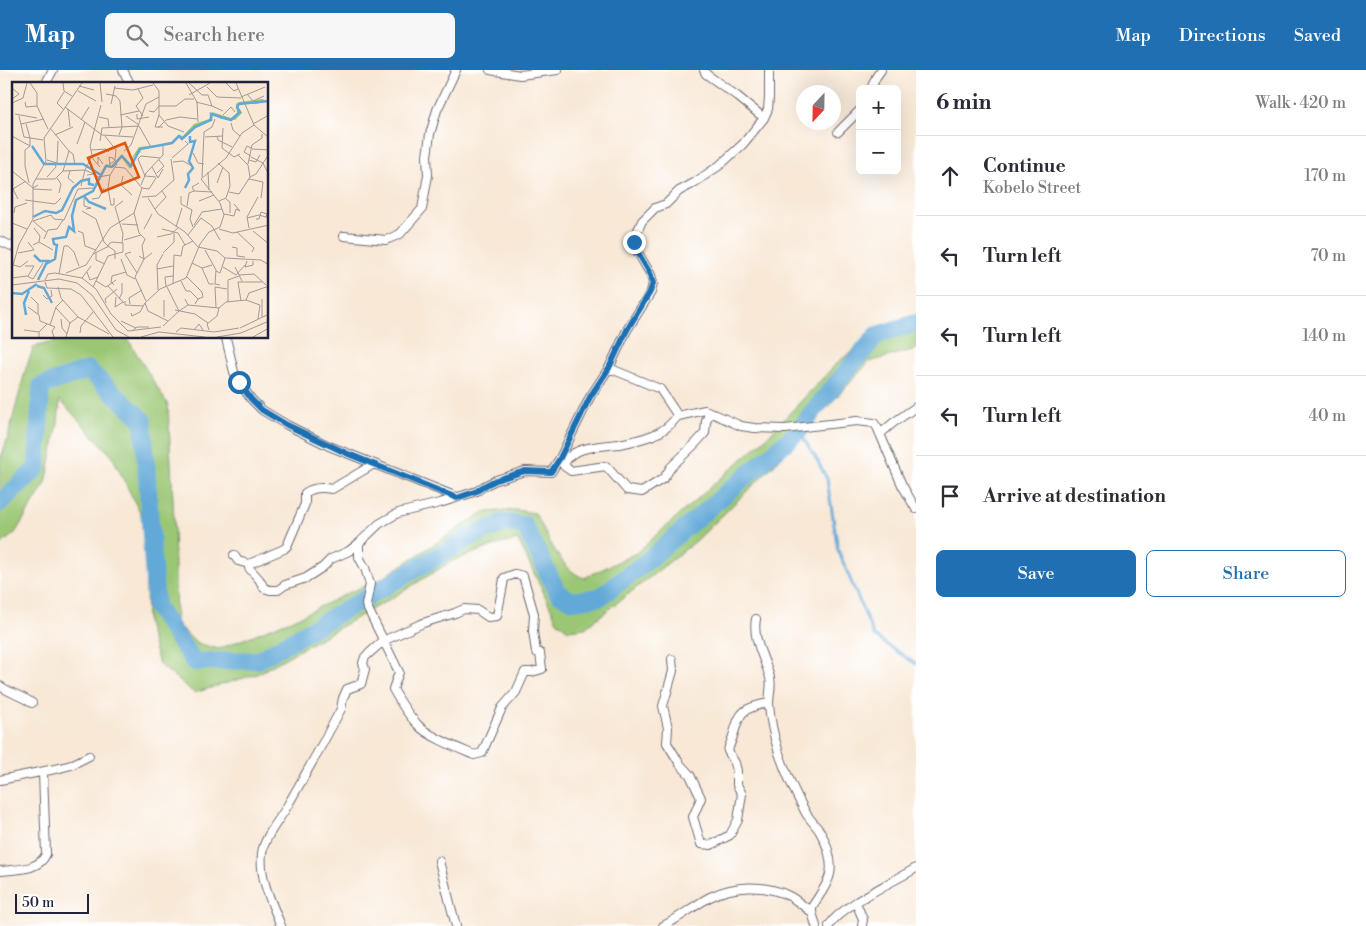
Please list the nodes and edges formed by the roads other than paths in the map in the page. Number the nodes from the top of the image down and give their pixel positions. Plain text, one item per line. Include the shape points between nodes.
1 (53, 70) edge
2 (123, 70) edge
3 (456, 70) edge
4 (490, 70) edge
5 (558, 70) edge
6 (704, 70) edge
7 (769, 70) edge
8 (881, 70) edge
9 (47, 81) dead end
10 (129, 82) edge
11 (873, 85) edge
12 (856, 114) edge
13 (764, 118) junction
14 (838, 132) dead end
15 (344, 236) dead end
16 (0, 241) edge
17 (12, 246) edge
18 (226, 339) edge
19 (609, 368) junction
20 (916, 407) edge
21 (710, 412) junction
22 (678, 416) junction
23 (880, 434) junction
24 (374, 464) junction
25 (457, 498) junction
26 (916, 509) edge
27 (359, 543) junction
28 (234, 555) dead end
29 (249, 564) junction
30 (756, 620) dead end
31 (383, 641) junction
32 (672, 659) dead end
33 (0, 686) edge
34 (32, 703) dead end
35 (769, 703) junction
36 (89, 756) dead end
37 (43, 773) junction
38 (0, 780) edge
39 (439, 861) dead end
40 (916, 868) edge
41 (0, 871) edge
42 (856, 903) junction
43 (812, 912) junction
44 (281, 926) edge
45 (456, 926) edge
46 (663, 926) edge
47 (816, 926) edge
48 (830, 926) edge
49 (862, 926) edge

1 - 9 street
2 - 10 street
3 - 15 street via 437,110 430,134 422,208 400,234 386,240
4 - 5 street via 520,75
6 - 13 street
7 - 13 street via 768,109
8 - 11 street
12 - 14 street
13 - 19 street via 720,165 666,204 655,208 642,221 634,235 634,246 653,283
16 - 17 street
18 - 24 street via 239,382 262,410 329,446
19 - 22 street via 660,390
19 - 25 street via 551,472 525,471
20 - 23 street
21 - 22 street via 705,410
21 - 22 street via 705,433 664,478 642,492 627,490 606,466 571,471 564,466 573,453 653,435 668,428
21 - 23 street via 741,426 754,428 857,421 874,423
23 - 26 street
24 - 25 street
24 - 29 street via 332,489 311,488 305,493 304,504 287,546
25 - 27 street via 398,513 379,524
27 - 29 street via 312,574 278,590 264,588
27 - 31 street via 359,557 370,584 366,605
28 - 29 street via 238,561
30 - 35 street via 755,636 770,680
31 - 31 street via 399,672 393,689 401,705 419,727 474,755 482,753 502,708 516,692 524,672 542,670 532,631 532,605 523,576 515,574 504,578 497,616 488,617 478,610 464,609
31 - 44 street via 365,657 361,684 347,690 341,709 289,804 267,836 262,852 264,882
32 - 35 street via 673,672 663,706 668,728 666,743 690,775 701,798 693,817 700,844 711,845 730,835 738,820 742,794 737,786 737,771 729,747 741,713 754,705
33 - 34 street
35 - 43 street via 780,755 796,793 820,832 830,856 828,879
36 - 37 street
37 - 38 street
37 - 41 street via 44,860 34,866
39 - 45 street
40 - 42 street
42 - 48 street via 832,920
42 - 49 street via 863,919
43 - 46 street via 790,897 770,889 733,889 711,897
43 - 47 street

